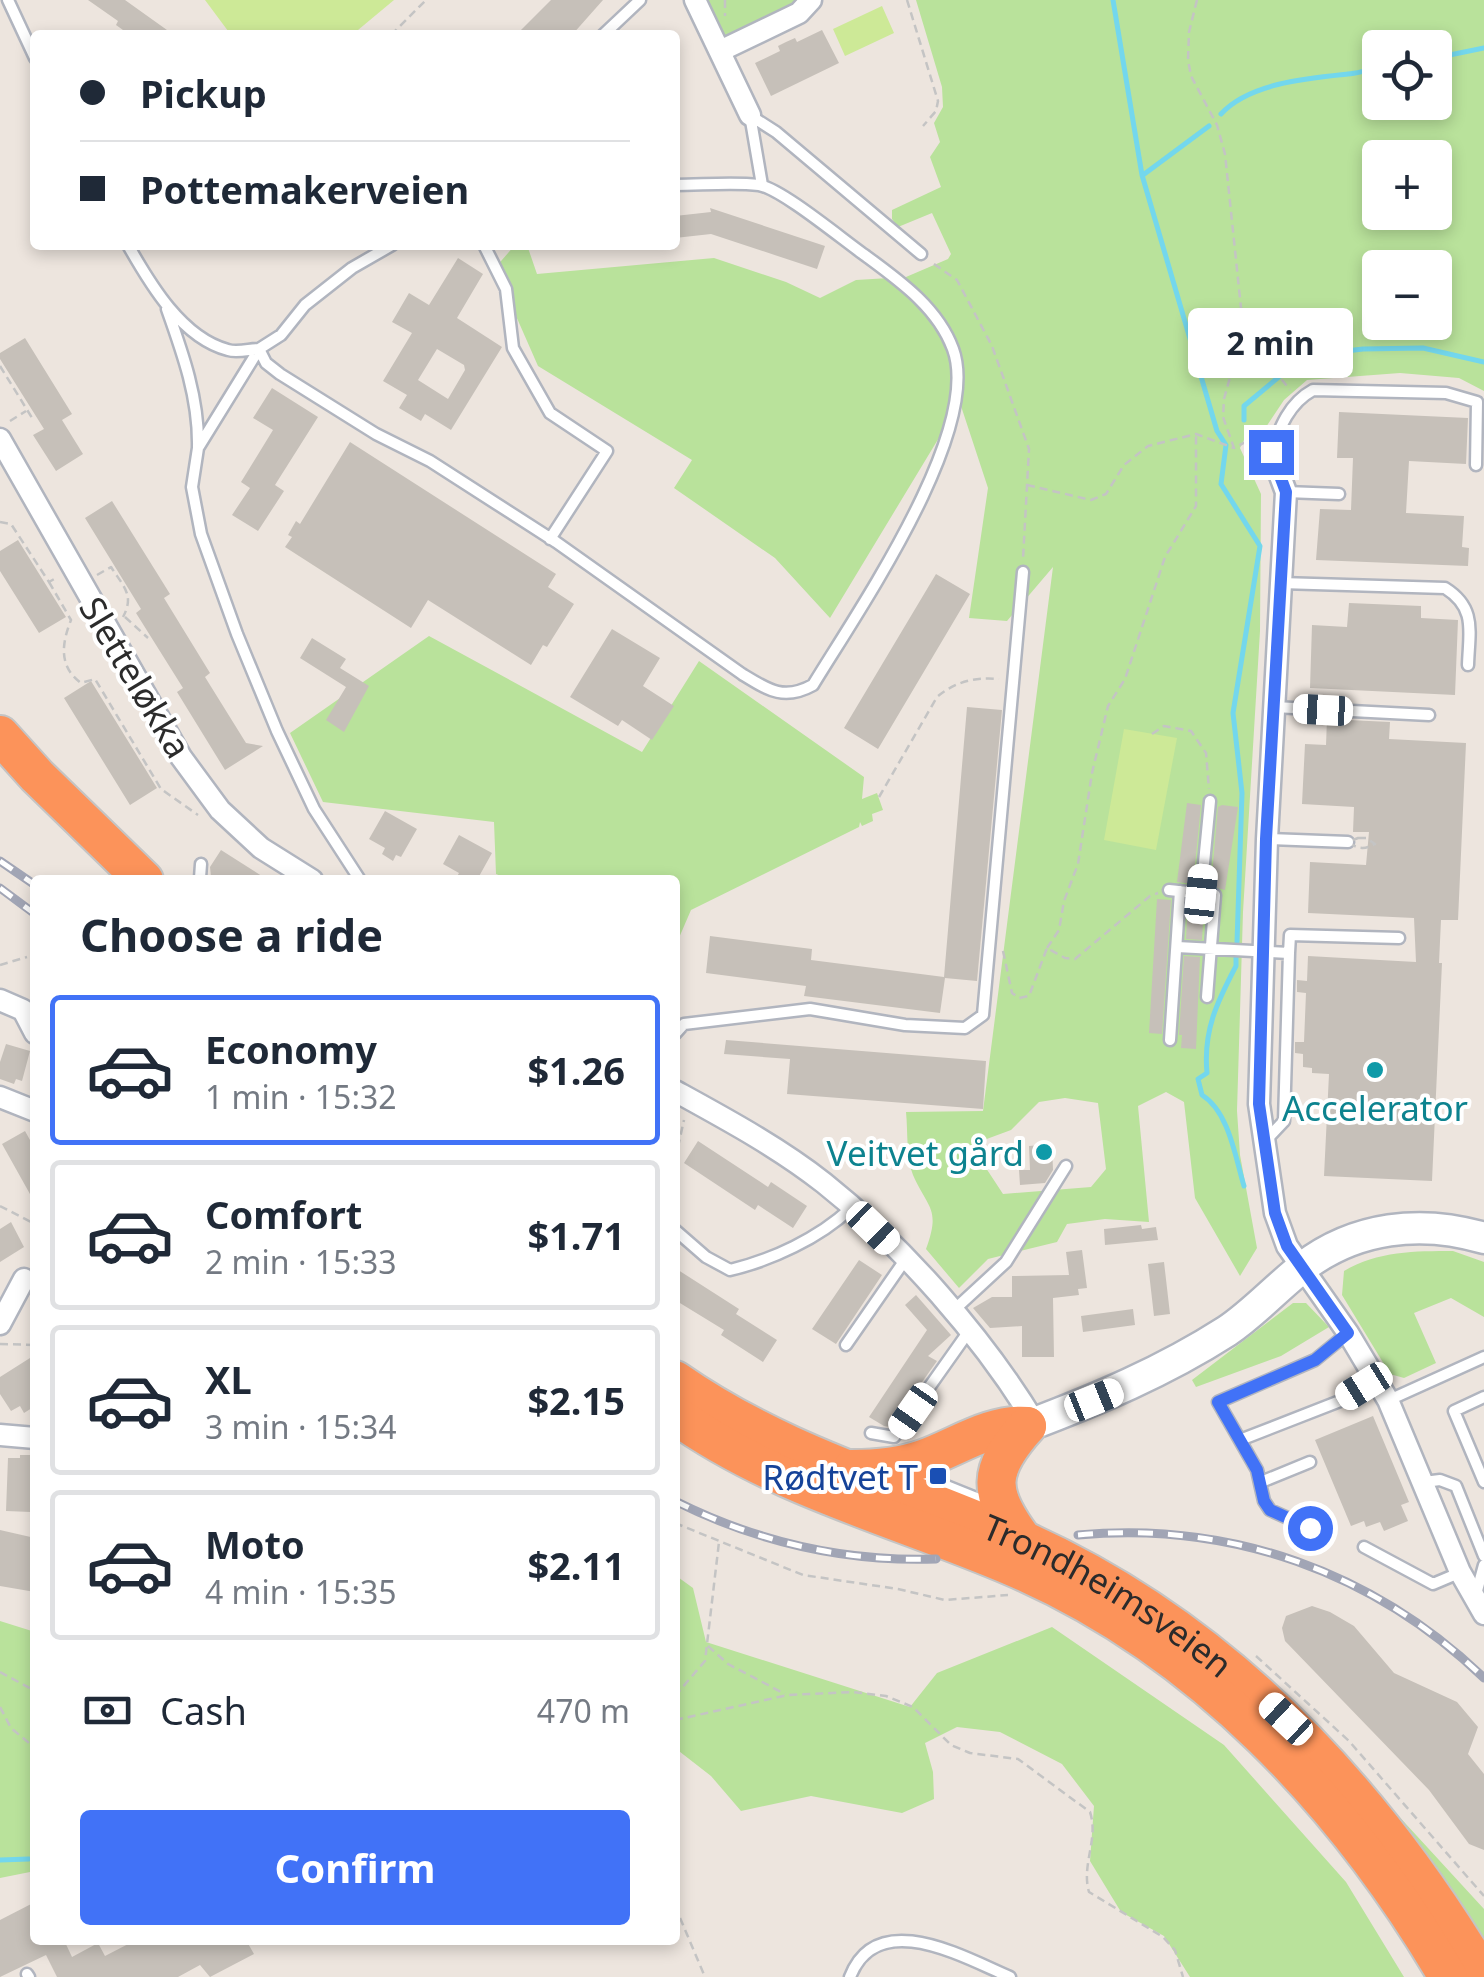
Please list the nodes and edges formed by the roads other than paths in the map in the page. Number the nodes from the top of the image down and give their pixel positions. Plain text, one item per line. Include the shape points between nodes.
1 (8, 0) edge
2 (640, 0) edge
3 (695, 0) edge
4 (811, 0) edge
5 (609, 30) edge
6 (30, 47) edge
7 (720, 51) junction
8 (750, 115) junction
9 (680, 185) edge
10 (762, 185) junction
11 (131, 250) edge
12 (383, 250) edge
13 (487, 250) edge
14 (920, 254) road end
15 (162, 298) junction
16 (259, 348) junction
17 (5, 430) edge
18 (198, 448) junction
19 (1271, 452) joint
20 (1476, 464) dead end
21 (1286, 492) junction
22 (1339, 494) dead end
23 (550, 539) junction
24 (1023, 572) road end
25 (1280, 583) junction
26 (1468, 666) dead end
27 (1274, 708) junction
28 (1429, 715) dead end
29 (0, 735) edge
30 (0, 772) edge
31 (1210, 801) road end
32 (1266, 839) junction
33 (1353, 845) road end
34 (202, 864) dead end
35 (104, 875) edge
36 (139, 875) edge
37 (200, 875) edge
38 (304, 875) edge
39 (357, 875) edge
40 (1201, 894) junction
41 (1399, 938) dead end
42 (1176, 947) junction
43 (1211, 949) junction
44 (1263, 952) junction
45 (1289, 953) junction
46 (1207, 997) dead end
47 (0, 1000) edge
48 (30, 1023) edge
49 (680, 1028) edge
50 (1170, 1040) dead end
51 (680, 1094) edge
52 (0, 1097) edge
53 (30, 1109) edge
54 (1263, 1143) junction
55 (1066, 1166) dead end
56 (850, 1208) junction
57 (680, 1234) edge
58 (1484, 1238) edge
59 (906, 1260) junction
60 (1302, 1268) junction
61 (24, 1279) dead end
62 (953, 1311) junction
63 (0, 1324) edge
64 (969, 1331) junction
65 (1348, 1333) junction
66 (846, 1346) dead end
67 (1467, 1350) dead end
68 (1478, 1359) edge
69 (1375, 1378) junction
70 (680, 1383) edge
71 (1484, 1398) edge
72 (1388, 1400) junction
73 (680, 1418) edge
74 (1031, 1424) junction
75 (870, 1434) dead end
76 (0, 1436) edge
77 (30, 1438) edge
78 (1240, 1440) junction
79 (1310, 1462) dead end
80 (896, 1466) junction
81 (840, 1468) junction
82 (1261, 1482) junction
83 (1423, 1482) junction
84 (1484, 1482) edge
85 (1002, 1508) junction
86 (1310, 1528) dead end
87 (1023, 1540) junction
88 (1364, 1547) dead end
89 (1484, 1556) edge
90 (1484, 1566) edge
91 (1460, 1572) junction
92 (1479, 1606) edge
93 (850, 1977) edge
94 (1010, 1977) edge
95 (1448, 1977) edge
96 (1484, 1977) edge

1 - 6 lane
2 - 5 lane
3 - 7 street
4 - 7 street via 799,13
7 - 8 street
8 - 10 lane
8 - 14 lane
9 - 10 lane
10 - 23 lane via 914,294 938,320 958,373 950,423 921,500 822,670 796,694 770,690
11 - 15 lane
12 - 16 lane via 305,305 281,335
13 - 23 lane via 506,288 513,348 550,413 607,450
15 - 16 lane via 201,338 231,351
15 - 18 lane via 190,380
16 - 18 lane
16 - 23 lane via 280,374
17 - 38 street, Sletteløkka via 72,568 181,757 220,810
18 - 39 lane via 192,486 197,521 236,634 314,808
19 - 20 lane via 1299,397 1312,390 1446,393 1477,402
19 - 21 street
21 - 22 lane
21 - 25 street
24 - 49 lane via 982,1015 965,1028 810,1009
25 - 26 lane via 1445,588 1462,598 1469,617
25 - 27 street
27 - 28 lane
27 - 32 street
29 - 36 highway
30 - 35 highway
31 - 40 lane
32 - 33 lane
32 - 44 street
34 - 37 lane
40 - 42 lane via 1175,890
40 - 43 lane via 1216,896
41 - 45 lane via 1290,934
42 - 43 lane
42 - 50 lane
43 - 44 lane
43 - 46 lane
44 - 45 lane
44 - 54 street
45 - 54 lane via 1284,1122
47 - 48 street via 23,1010
51 - 56 street via 745,1130
52 - 53 street
54 - 60 street via 1275,1213
55 - 62 lane via 1006,1262
56 - 57 lane via 834,1224 730,1270
56 - 59 street
58 - 60 street via 1428,1228 1386,1230 1330,1248
59 - 62 street
59 - 66 lane
60 - 65 street
60 - 74 street via 1231,1328 1153,1376
61 - 63 street
62 - 64 street
64 - 74 street
64 - 75 lane via 894,1437
65 - 69 street
65 - 78 lane via 1315,1360 1218,1402
67 - 68 lane
68 - 72 lane
69 - 72 street
69 - 78 lane via 1340,1401
70 - 81 highway, Trondheimsveien via 774,1440
71 - 84 lane via 1454,1411
72 - 83 street
73 - 95 highway, Trondheimsveien via 789,1481 1042,1580 1153,1645 1241,1716 1328,1804
74 - 80 highway via 1008,1424
74 - 85 highway via 998,1464 994,1484
76 - 77 street
78 - 82 lane
79 - 82 lane
80 - 81 highway
80 - 85 lane
81 - 87 highway, Trondheimsveien
82 - 86 lane via 1270,1510
83 - 89 lane via 1456,1486
83 - 91 street
85 - 87 highway
87 - 96 highway, Trondheimsveien via 1151,1610 1286,1719 1400,1849
88 - 91 lane via 1433,1584
90 - 92 lane
91 - 92 street
93 - 94 lane via 862,1953 878,1942 900,1940

